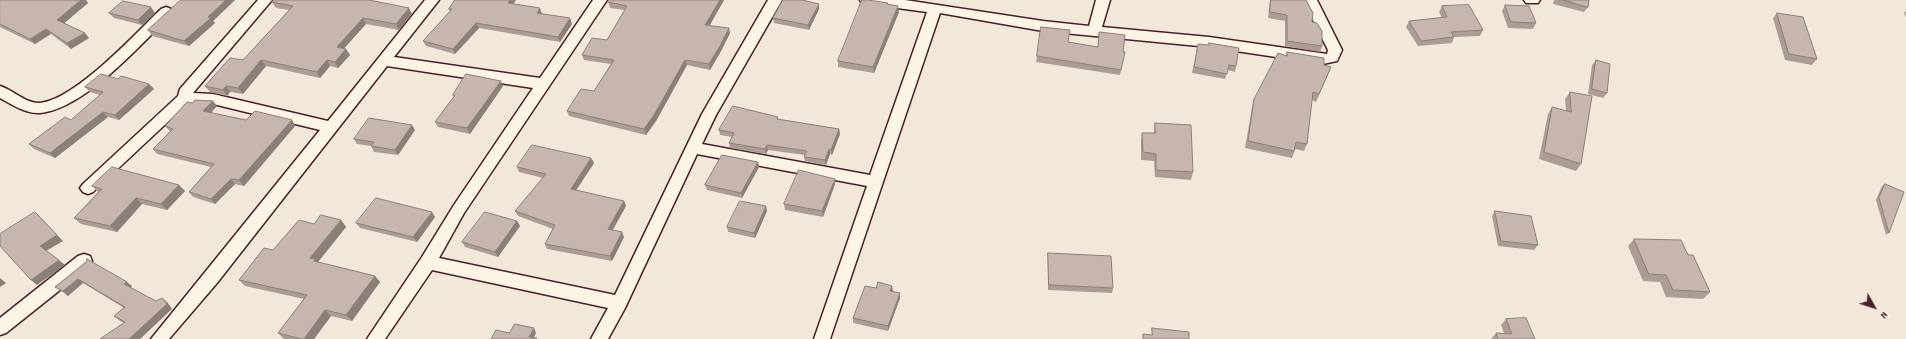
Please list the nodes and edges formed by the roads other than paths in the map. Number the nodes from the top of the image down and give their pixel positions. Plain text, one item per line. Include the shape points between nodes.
1 (265, 0) edge
2 (432, 0) edge
3 (600, 0) edge
4 (775, 0) edge
5 (866, 0) edge
6 (1103, 0) edge
7 (1310, 0) edge
8 (935, 8) junction
9 (166, 12) edge
10 (1094, 31) junction
11 (385, 61) junction
12 (543, 84) junction
13 (0, 91) edge
14 (185, 98) junction
15 (331, 127) junction
16 (693, 148) junction
17 (876, 182) junction
18 (88, 188) dead end
19 (84, 261) dead end
20 (428, 262) junction
21 (619, 303) junction
22 (0, 328) edge
23 (159, 339) edge
24 (375, 339) edge
25 (599, 339) edge
26 (822, 339) edge

1 - 14 street via 185,93
2 - 11 street
3 - 12 street
4 - 16 street via 709,114
5 - 8 street
6 - 10 street
7 - 10 street via 1335,50 1332,58 1323,59 1209,42
8 - 10 street via 1043,26
8 - 17 street
9 - 13 street via 83,88 54,106 38,108 21,103
11 - 12 street
11 - 15 street
12 - 20 street via 459,209
14 - 15 street via 213,99
14 - 18 street
15 - 23 street
16 - 17 street
16 - 21 street
17 - 26 street
19 - 22 street
20 - 21 street
20 - 24 street
21 - 25 street

